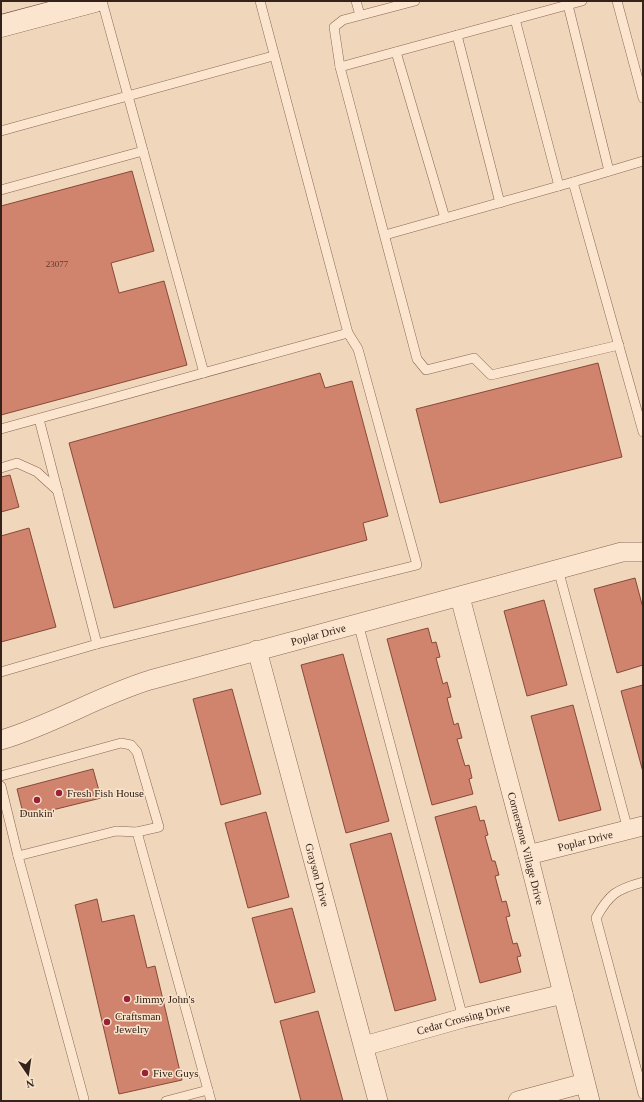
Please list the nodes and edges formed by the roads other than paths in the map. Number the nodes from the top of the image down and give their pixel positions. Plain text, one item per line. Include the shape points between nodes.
1 (95, 1) edge
2 (102, 1) edge
3 (260, 1) edge
4 (356, 1) edge
5 (415, 1) edge
6 (582, 1) edge
7 (617, 1) edge
8 (568, 5) junction
9 (360, 15) junction
10 (515, 19) junction
11 (1, 26) edge
12 (457, 35) junction
13 (396, 52) junction
14 (273, 56) junction
15 (340, 67) junction
16 (128, 97) junction
17 (643, 98) edge
18 (1, 131) edge
19 (144, 151) junction
20 (643, 161) edge
21 (609, 171) junction
22 (573, 182) junction
23 (559, 186) junction
24 (1, 190) edge
25 (500, 203) junction
26 (445, 218) junction
27 (385, 235) junction
28 (348, 333) junction
29 (619, 345) junction
30 (204, 373) junction
31 (39, 419) junction
32 (1, 429) edge
33 (643, 432) edge
34 (1, 468) edge
35 (58, 491) junction
36 (643, 552) edge
37 (558, 569) junction
38 (460, 597) junction
39 (358, 623) junction
40 (97, 644) junction
41 (257, 650) junction
42 (1, 672) edge
43 (1, 740) edge
44 (1, 776) edge
45 (1, 786) edge
46 (635, 828) edge
47 (136, 832) junction
48 (528, 855) junction
49 (18, 856) junction
50 (643, 882) edge
51 (563, 994) junction
52 (463, 1018) junction
53 (364, 1046) junction
54 (585, 1083) junction
55 (208, 1090) junction
56 (643, 1094) edge
57 (82, 1100) edge
58 (166, 1101) edge
59 (211, 1101) edge
60 (378, 1101) edge
61 (518, 1101) edge
62 (590, 1101) edge

1 - 11 main road
2 - 16 lane
3 - 14 lane
4 - 9 lane
5 - 9 lane
6 - 8 lane
7 - 17 lane
8 - 10 lane
8 - 21 lane
9 - 15 lane via 343,20 334,28
10 - 12 lane
10 - 23 lane
12 - 13 lane
12 - 25 lane
13 - 15 lane
13 - 26 lane
14 - 16 lane
14 - 28 lane
15 - 27 lane
16 - 18 lane
16 - 19 lane
19 - 24 lane
19 - 30 lane
20 - 21 lane
21 - 22 lane
22 - 23 lane
22 - 29 lane
23 - 25 lane
25 - 26 lane
26 - 27 lane
27 - 29 lane via 417,359 426,370 474,358 491,375
28 - 30 lane
28 - 40 lane via 358,349 417,565
29 - 33 lane
30 - 31 lane
31 - 32 lane
31 - 35 lane
34 - 35 lane via 17,463 37,472
35 - 40 lane
36 - 37 street, Poplar Drive via 622,552
37 - 38 street, Poplar Drive
37 - 46 lane
38 - 39 street, Poplar Drive
38 - 48 street, Cornerstone Village Drive
39 - 41 street, Poplar Drive
39 - 52 lane
40 - 42 lane
41 - 43 street, Poplar Drive via 127,687 24,734
41 - 53 street, Grayson Drive
44 - 47 lane via 122,743 131,746 137,752 159,827
45 - 49 lane
46 - 48 street, Poplar Drive
47 - 49 lane via 116,831
47 - 55 lane
48 - 51 street, Cornerstone Village Drive
49 - 57 lane
50 - 56 lane via 624,887 605,900 596,918
51 - 52 street, Cedar Crossing Drive
51 - 54 street, Cornerstone Village Drive
52 - 53 street, Cedar Crossing Drive
53 - 60 street, Grayson Drive
54 - 61 street
54 - 62 street, Cornerstone Village Drive
55 - 58 lane
55 - 59 lane

